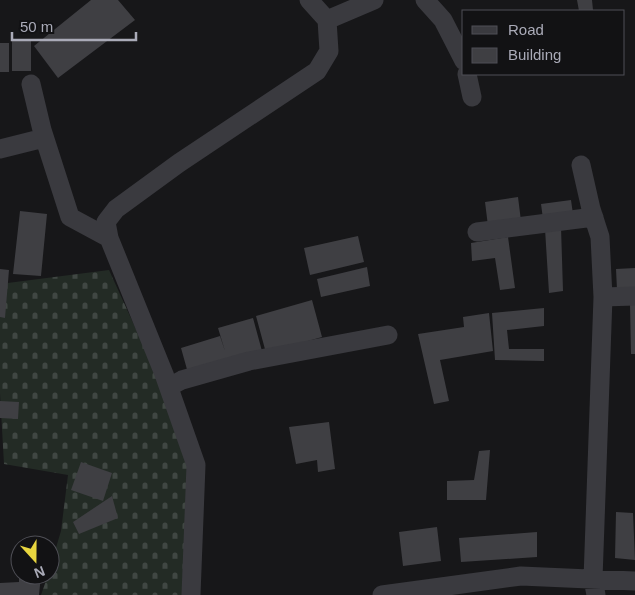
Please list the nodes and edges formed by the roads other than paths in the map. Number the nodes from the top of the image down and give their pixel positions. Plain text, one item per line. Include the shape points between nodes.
1 (309, 0) edge
2 (374, 0) edge
3 (425, 0) edge
4 (326, 20) junction
5 (462, 57) edge
6 (467, 75) edge
7 (31, 84) dead end
8 (472, 97) dead end
9 (44, 138) junction
10 (0, 149) edge
11 (581, 165) dead end
12 (594, 217) junction
13 (477, 232) dead end
14 (109, 238) junction
15 (635, 296) edge
16 (603, 297) junction
17 (388, 335) dead end
18 (169, 387) junction
19 (635, 582) edge
20 (595, 587) edge
21 (474, 589) edge
22 (191, 595) edge
23 (382, 595) edge

1 - 4 street
2 - 4 street
3 - 5 street via 443,20
4 - 14 street via 329,50 317,71 116,209 106,222
6 - 8 street
7 - 9 street
9 - 10 street
9 - 14 street via 70,218
11 - 12 street
12 - 13 street
12 - 16 street via 600,237
14 - 18 street
15 - 16 street
16 - 20 street
17 - 18 street via 249,362 182,380
18 - 22 street via 196,465
19 - 20 street
20 - 21 street via 521,576
21 - 23 street

